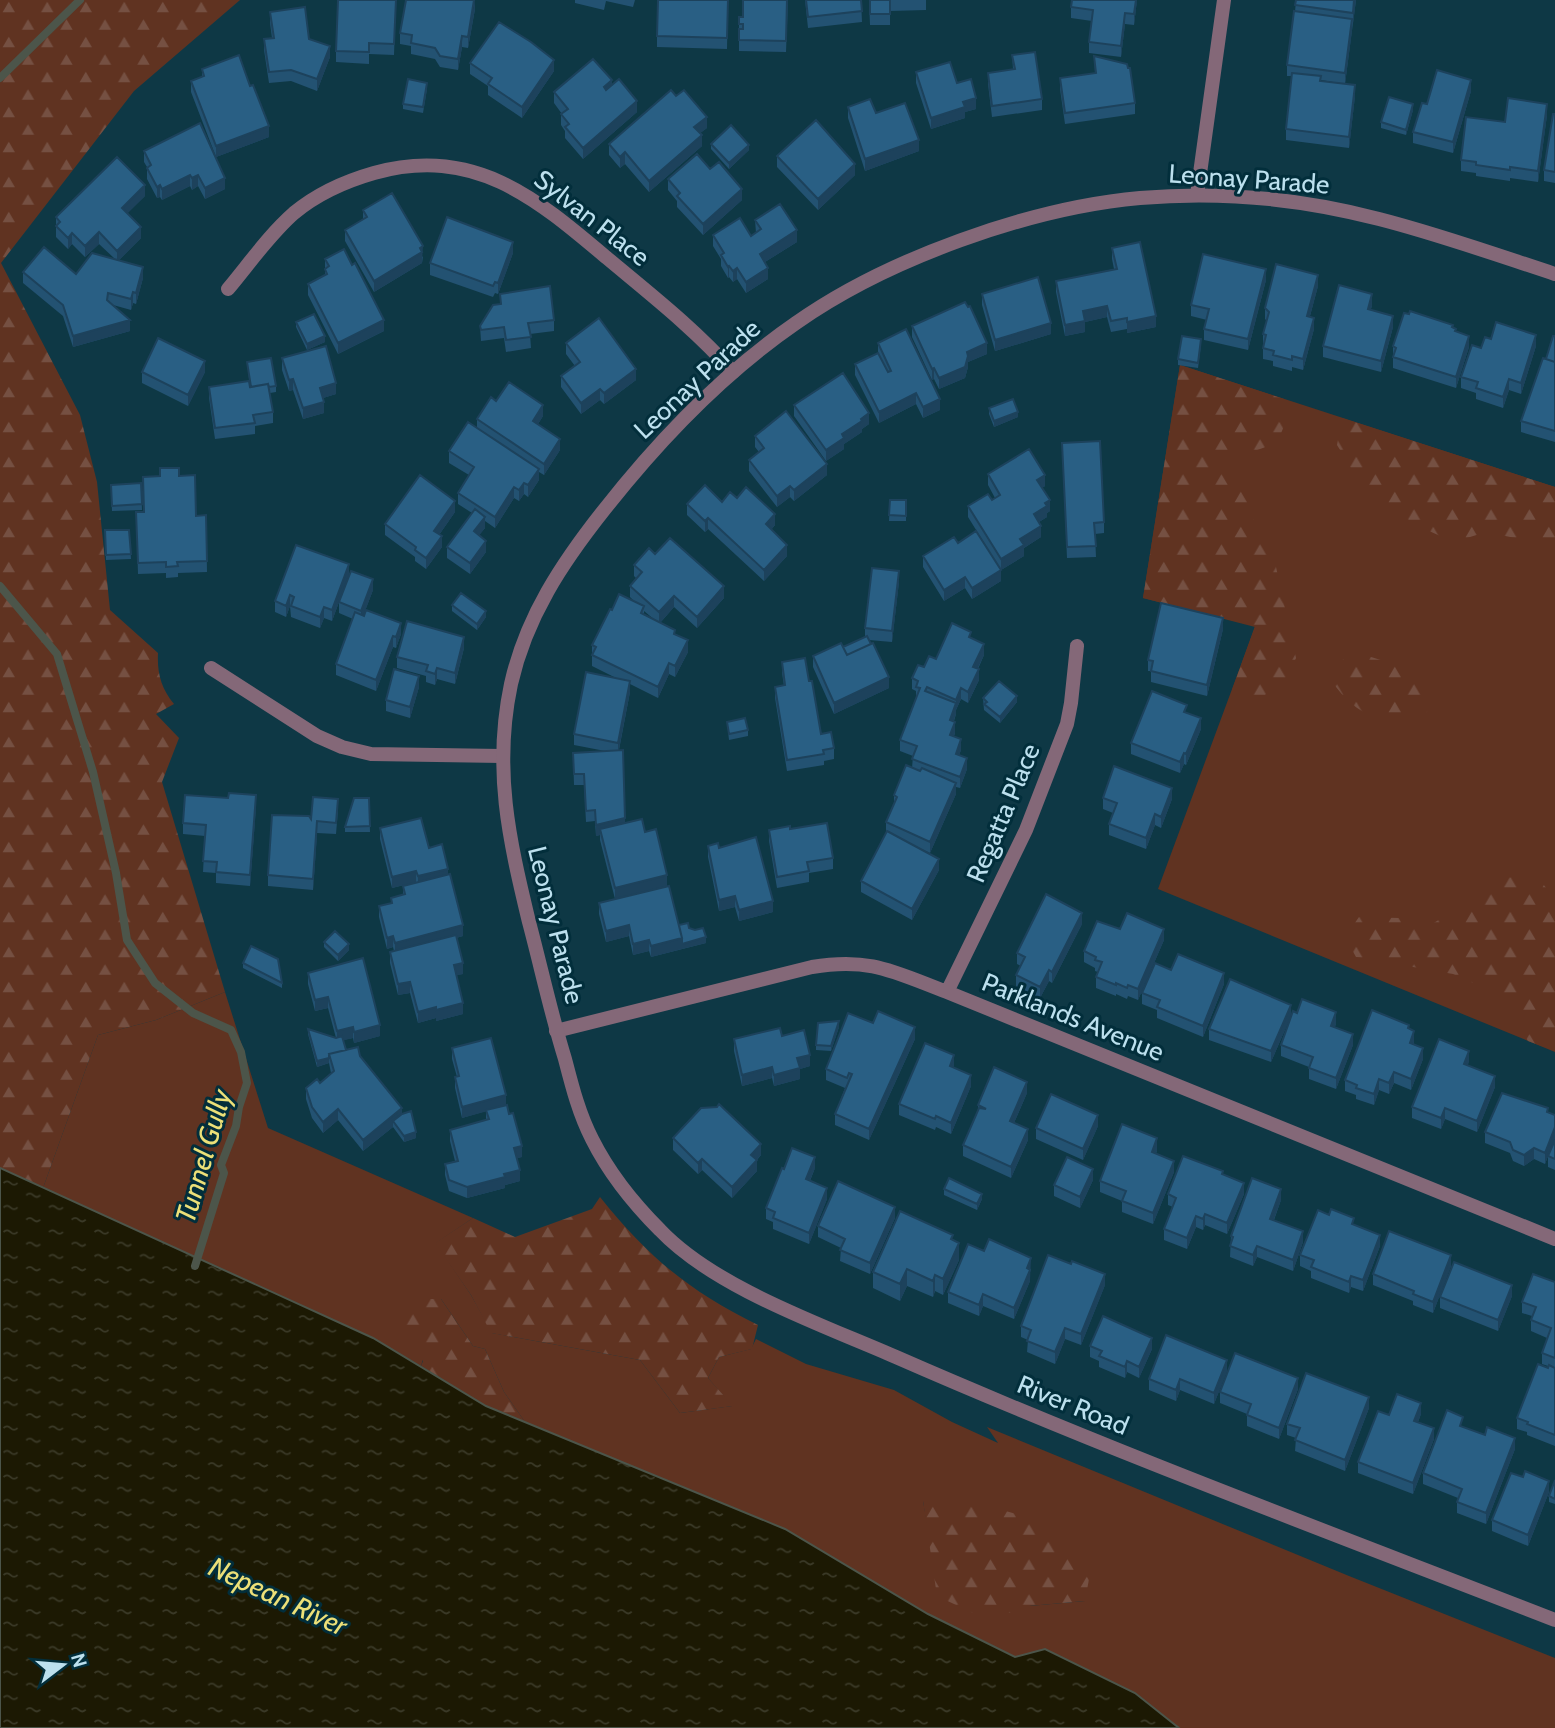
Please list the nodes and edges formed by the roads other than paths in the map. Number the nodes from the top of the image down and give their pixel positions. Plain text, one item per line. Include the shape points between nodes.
1 (1224, 0) edge
2 (1197, 195) junction
3 (1555, 274) edge
4 (228, 289) dead end
5 (733, 372) junction
6 (1077, 646) dead end
7 (211, 668) dead end
8 (502, 756) junction
9 (947, 992) junction
10 (556, 1031) junction
11 (611, 1171) joint
12 (1555, 1240) edge
13 (1555, 1620) edge

1 - 2 street
2 - 3 street, Leonay Parade via 1360,214
2 - 5 street, Leonay Parade via 1071,208 993,229 858,286 798,321
4 - 5 street, Sylvan Place via 279,228 324,193 379,172 443,166 494,178 547,207 696,333
5 - 8 street, Leonay Parade via 625,482 550,585 517,661
6 - 9 street, Regatta Place via 1067,724 1026,830
7 - 8 street via 342,747 371,754
8 - 10 street, Leonay Parade via 509,834
9 - 10 street, Parklands Avenue via 880,966 834,964
9 - 12 street, Parklands Avenue
10 - 11 street, Leonay Parade via 591,1138
11 - 13 street, River Road via 636,1204 689,1257 753,1294 1082,1436

